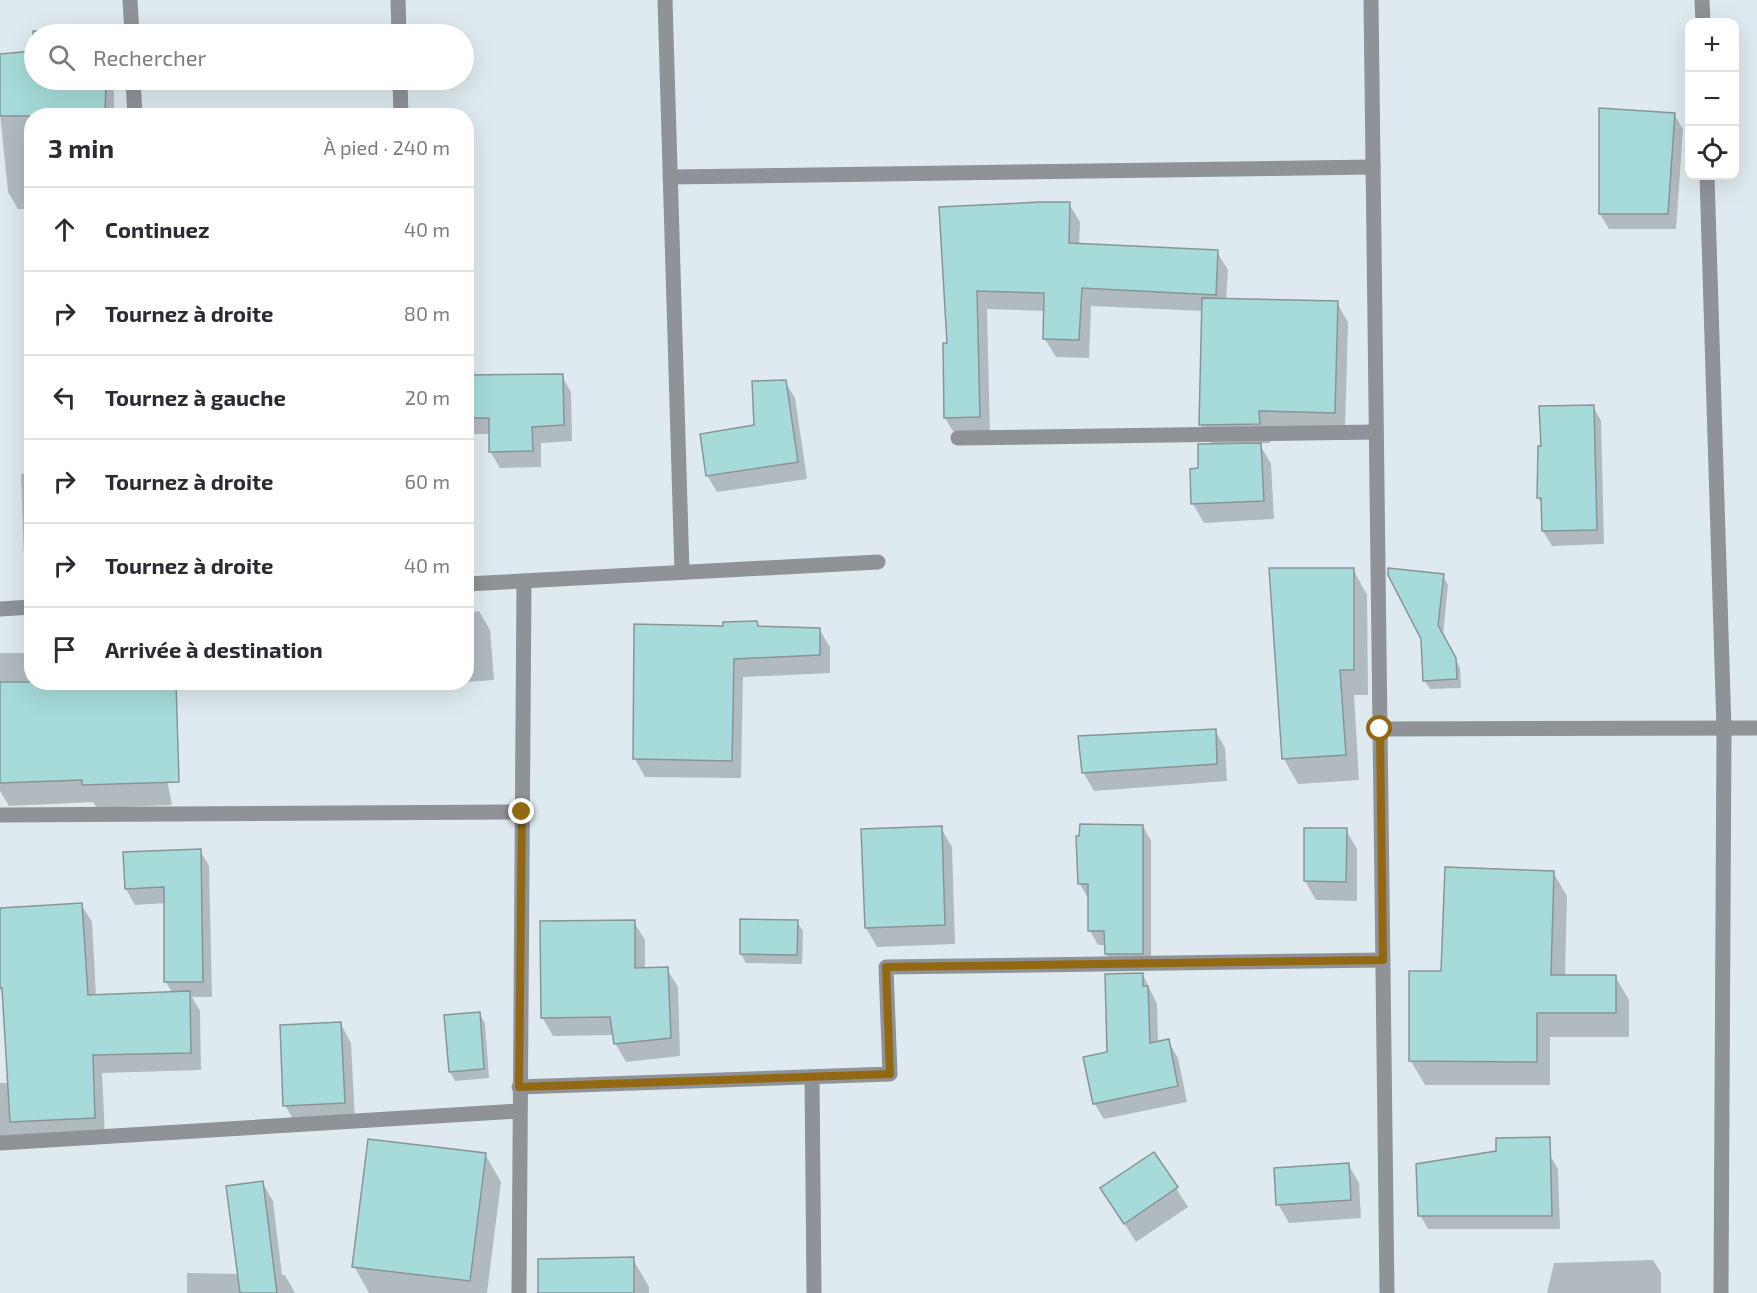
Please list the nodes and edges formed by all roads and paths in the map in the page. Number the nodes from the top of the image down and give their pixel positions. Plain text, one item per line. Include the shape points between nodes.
1 (130, 0) edge
2 (398, 0) edge
3 (664, 0) edge
4 (1371, 0) edge
5 (1702, 0) edge
6 (1703, 18) edge
7 (131, 24) edge
8 (399, 24) edge
9 (134, 90) edge
10 (400, 90) edge
11 (135, 108) edge
12 (401, 108) edge
13 (1373, 167) junction
14 (670, 177) junction
15 (1707, 180) edge
16 (1377, 432) junction
17 (958, 438) dead end
18 (878, 562) dead end
19 (682, 572) junction
20 (524, 581) junction
21 (474, 584) edge
22 (24, 608) edge
23 (0, 609) edge
24 (1757, 728) edge
25 (1380, 729) junction
26 (1724, 729) junction
27 (522, 812) junction
28 (0, 815) edge
29 (1383, 960) junction
30 (812, 1077) junction
31 (519, 1087) junction
32 (519, 1111) junction
33 (0, 1143) edge
34 (519, 1293) edge
35 (814, 1293) edge
36 (1387, 1293) edge
37 (1721, 1293) edge

1 - 7 street
2 - 8 street
3 - 14 street
4 - 13 street
5 - 6 street
9 - 11 street
10 - 12 street
13 - 14 street
13 - 16 street
14 - 19 street
15 - 26 street
16 - 17 street
16 - 25 street
18 - 19 street
19 - 20 street
20 - 21 street
20 - 27 street
22 - 23 street
24 - 26 street
25 - 26 street
25 - 29 street
26 - 37 street
27 - 28 street
27 - 31 street
29 - 30 street via 886,967 890,1074
29 - 36 street
30 - 31 street
30 - 35 street
31 - 32 street
32 - 33 street
32 - 34 street

